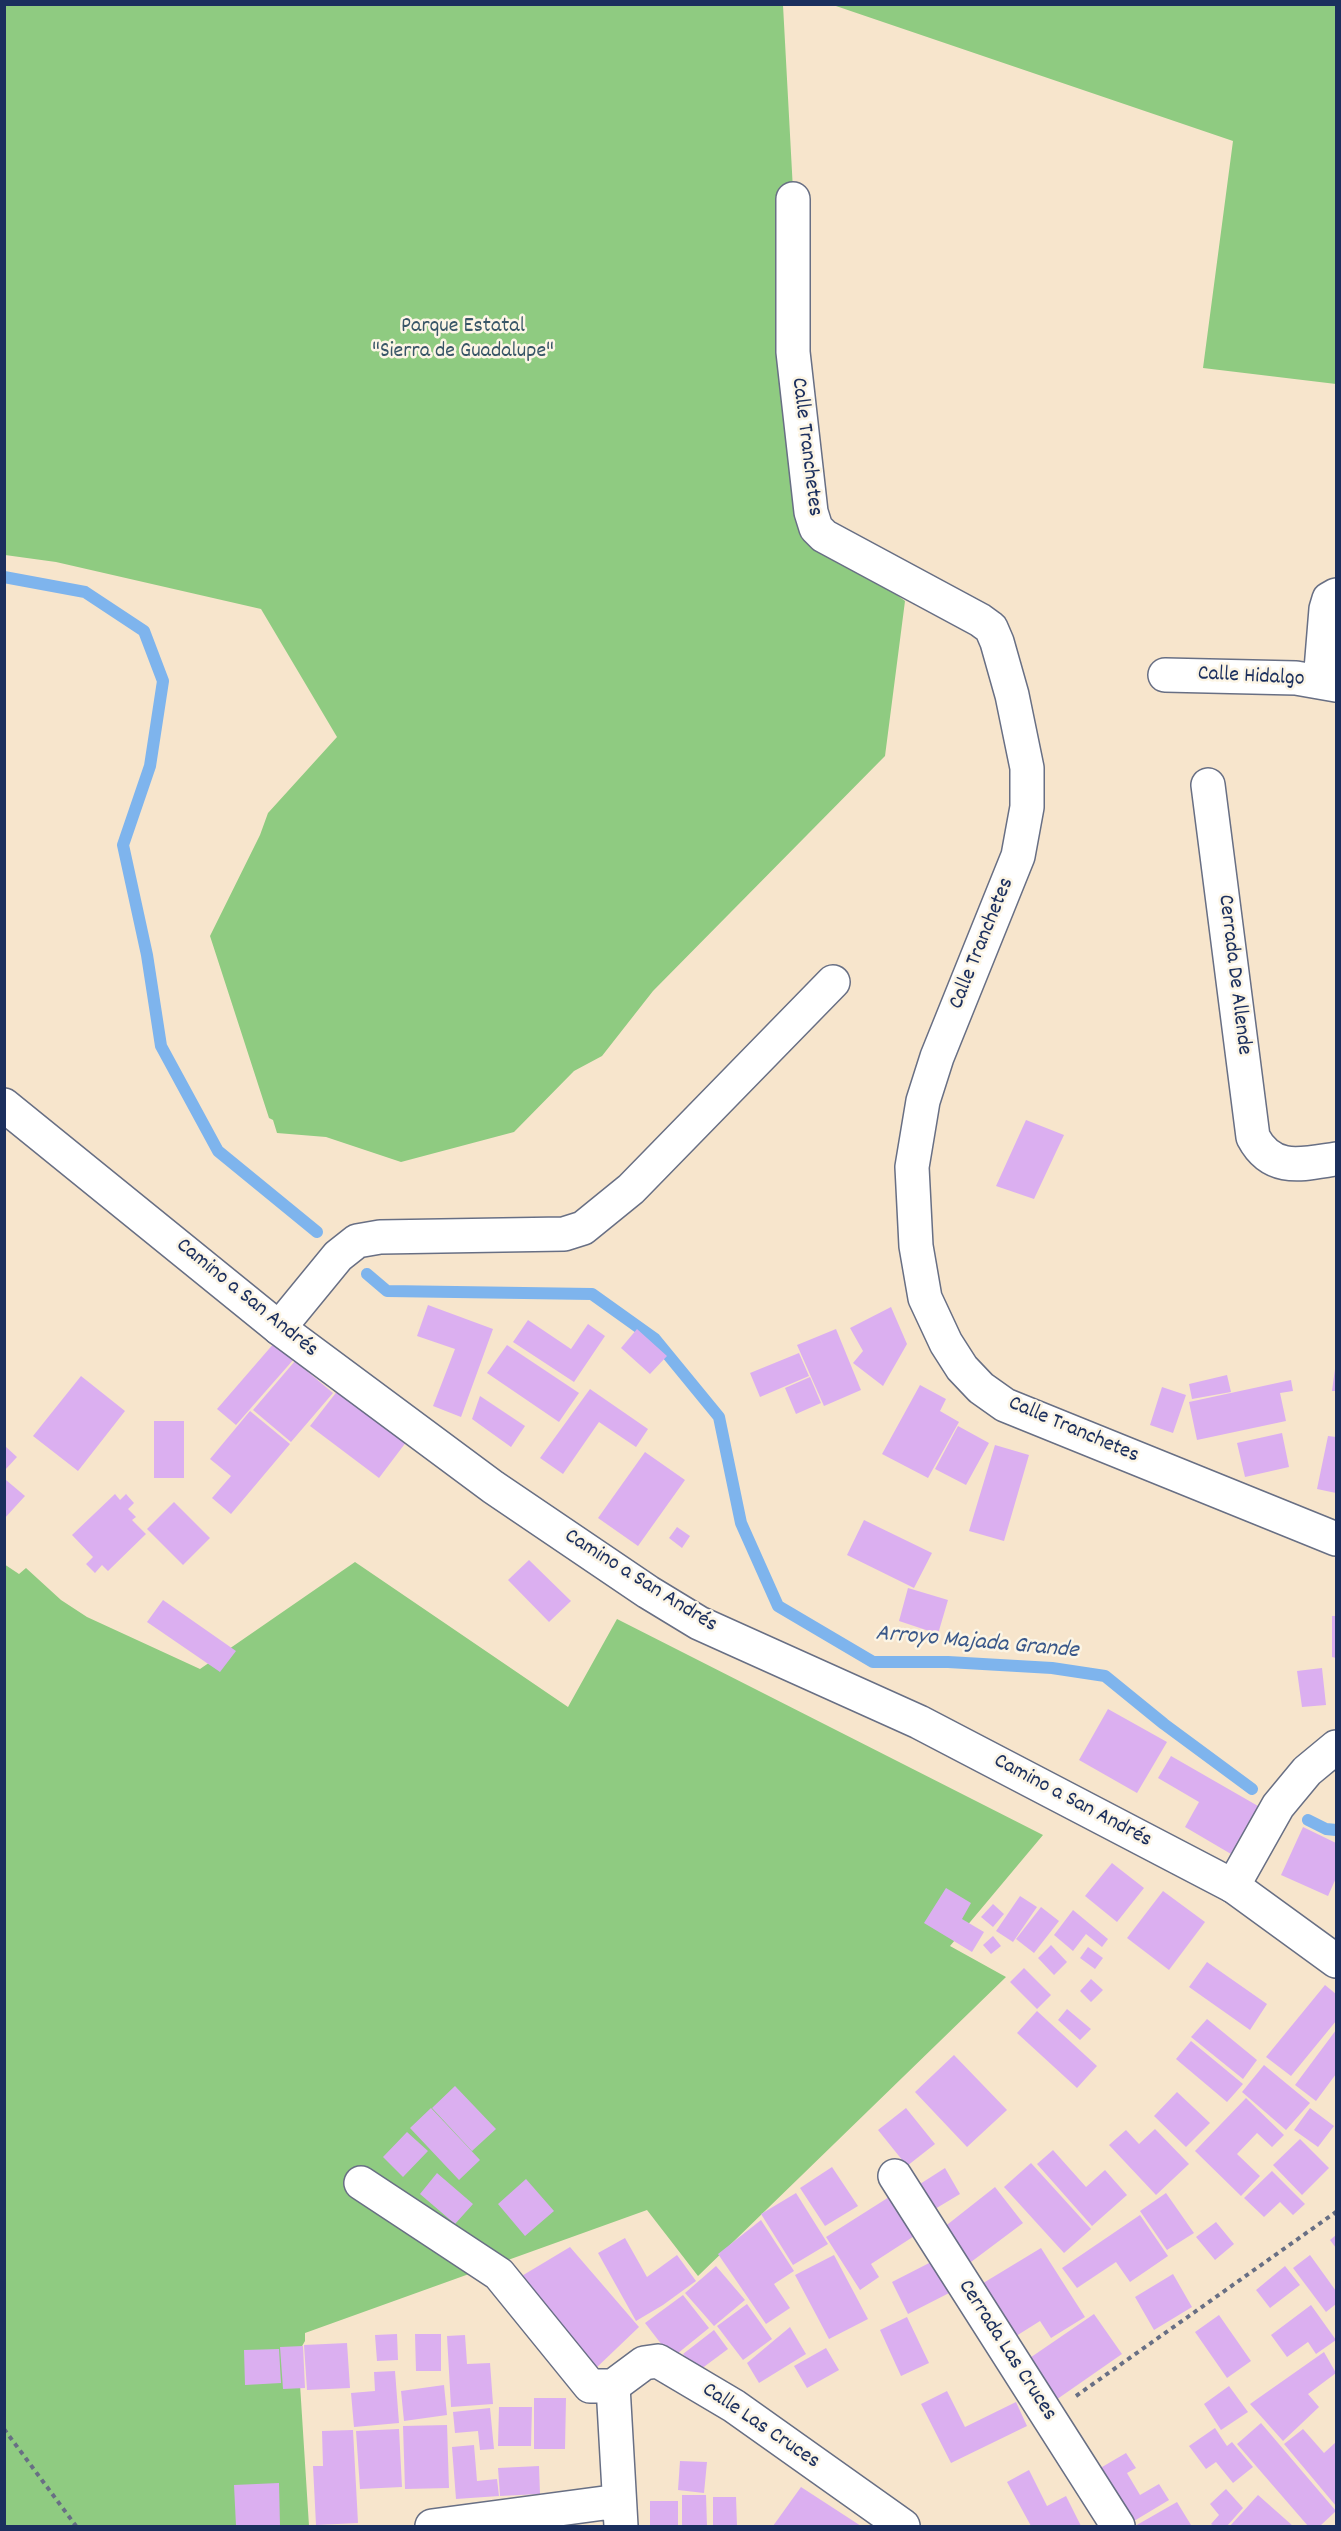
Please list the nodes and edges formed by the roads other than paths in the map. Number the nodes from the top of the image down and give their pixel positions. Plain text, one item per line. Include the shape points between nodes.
1 (793, 199) dead end
2 (1336, 595) edge
3 (1166, 675) dead end
4 (1328, 683) edge
5 (1208, 784) dead end
6 (833, 982) dead end
7 (4, 1105) edge
8 (1336, 1159) edge
9 (279, 1328) junction
10 (1336, 1539) edge
11 (1336, 1747) edge
12 (1233, 1886) junction
13 (1336, 1961) edge
14 (895, 2176) dead end
15 (361, 2183) dead end
16 (614, 2386) junction
17 (620, 2514) edge
18 (432, 2526) edge
19 (903, 2526) edge
20 (1118, 2526) edge

1 - 10 street, Calle Tranchetes via 793,352 816,528 991,628 998,642 1028,768 1028,807 1018,856 923,1101 912,1167 916,1246 925,1298 962,1368 1005,1405
2 - 4 street via 1329,599 1326,609
3 - 4 street, Calle Hidalgo via 1296,678
5 - 8 street, Cerrada De Allende via 1253,1137 1270,1159 1285,1163
6 - 9 street via 631,1189 583,1228 564,1234 380,1237 357,1241 338,1256
7 - 9 street, Camino a San Andrés
9 - 12 street, Camino a San Andrés via 493,1487 699,1623 919,1722
11 - 12 street via 1306,1771 1278,1806
12 - 13 street, Camino a San Andrés
14 - 20 street, Cerrada Las Cruces
15 - 16 street via 499,2274 590,2386
16 - 17 street
16 - 19 street, Calle Las Cruces via 644,2363 658,2361 734,2406
17 - 18 street

